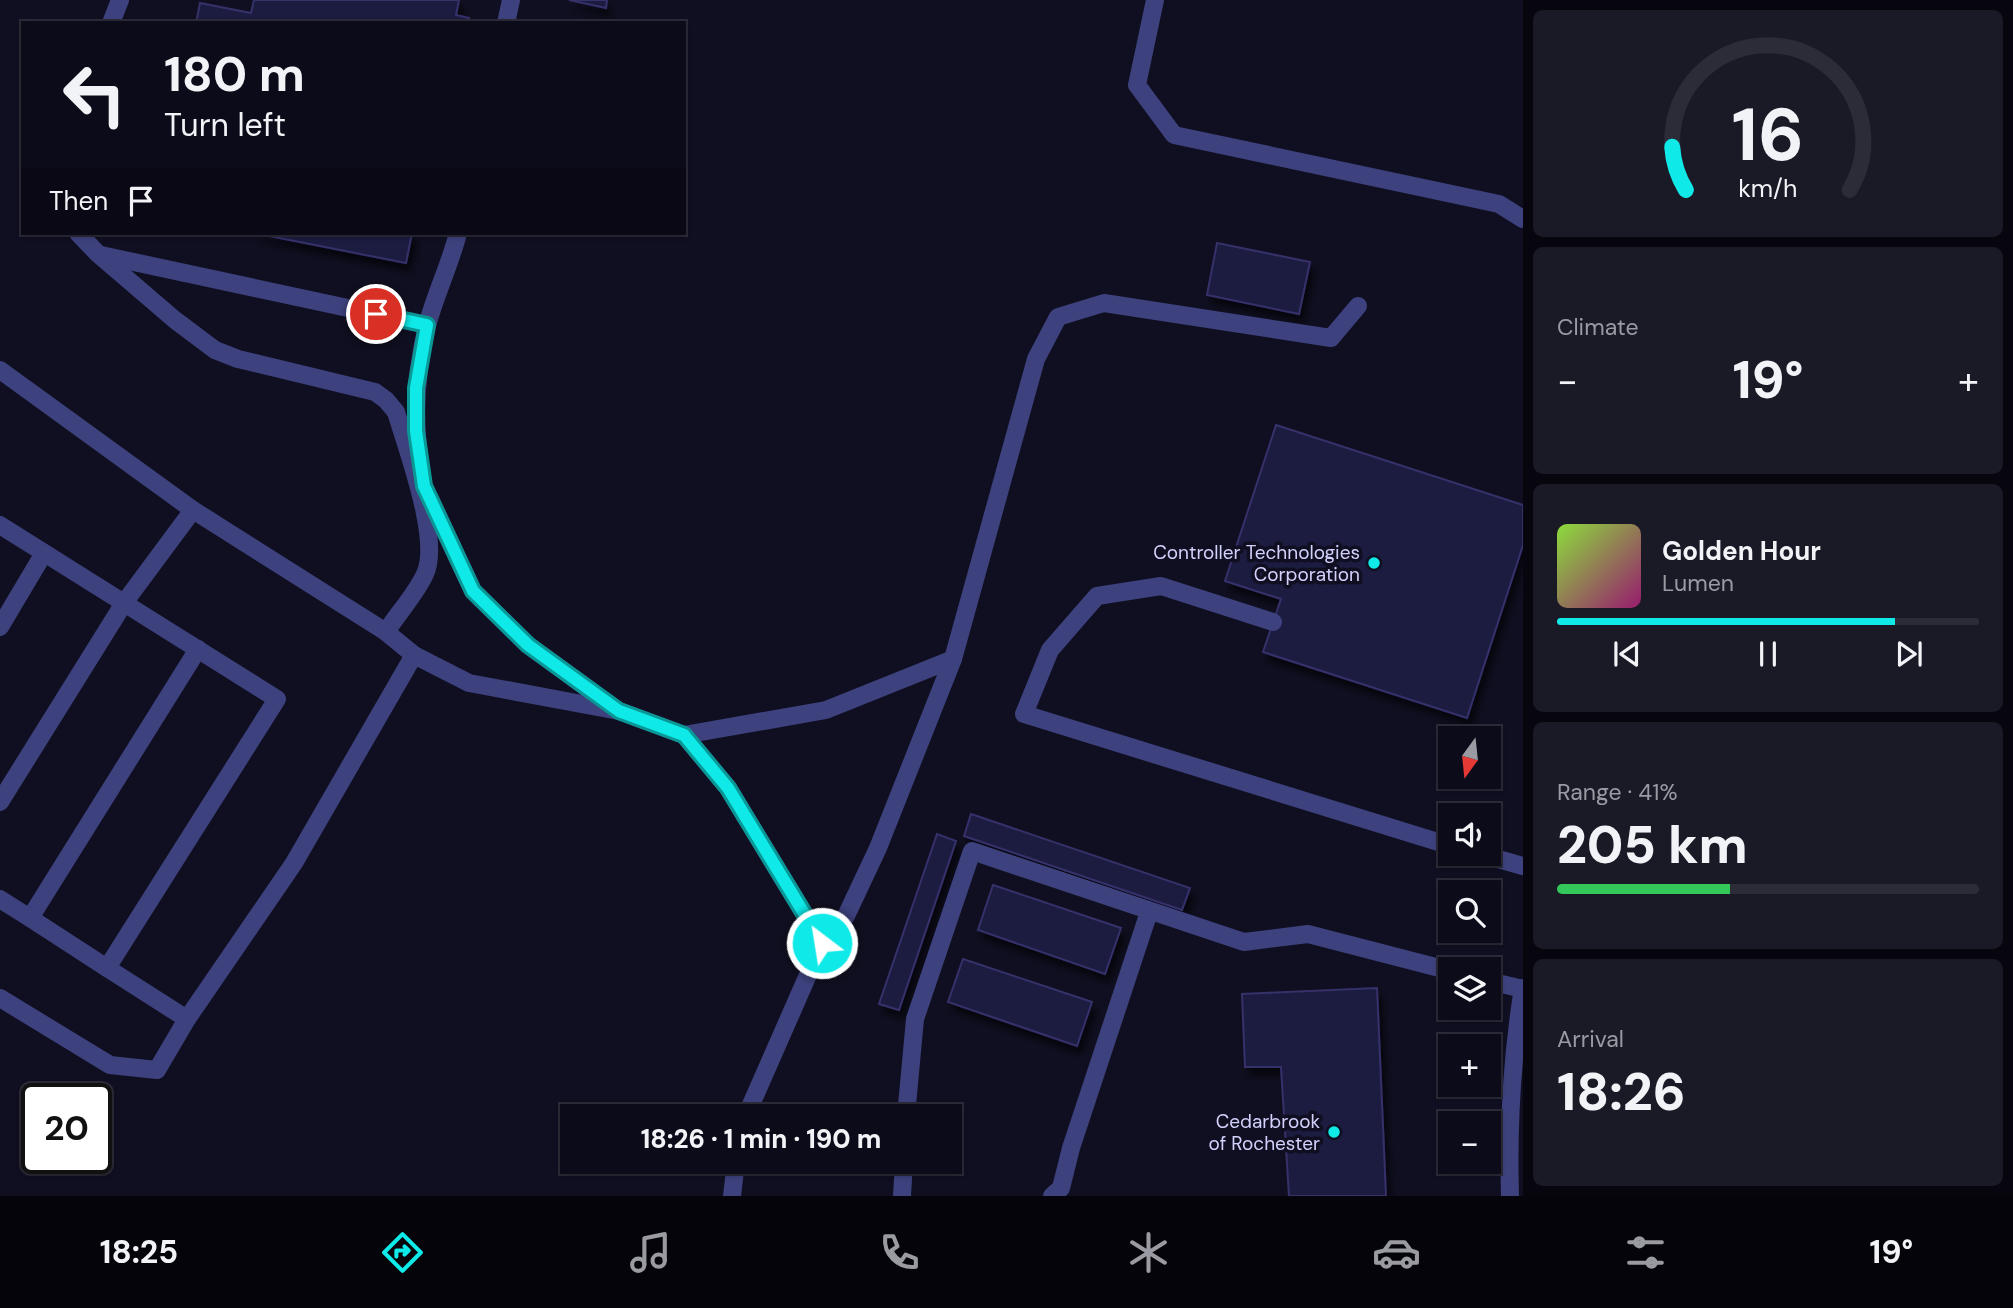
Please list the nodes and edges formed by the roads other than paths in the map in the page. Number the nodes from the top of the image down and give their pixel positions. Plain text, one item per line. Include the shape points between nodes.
1 (120, 0) edge
2 (511, 0) edge
3 (1155, 0) edge
4 (112, 21) edge
5 (506, 21) edge
6 (1523, 219) edge
7 (80, 235) edge
8 (457, 235) edge
9 (98, 254) junction
10 (1357, 306) dead end
11 (427, 325) junction
12 (0, 370) edge
13 (194, 510) junction
14 (0, 525) edge
15 (44, 553) junction
16 (124, 603) junction
17 (1273, 622) dead end
18 (0, 626) edge
19 (386, 632) junction
20 (198, 649) junction
21 (414, 655) junction
22 (953, 659) junction
23 (619, 711) junction
24 (684, 735) junction
25 (0, 802) edge
26 (1438, 842) edge
27 (1501, 860) edge
28 (1523, 866) edge
29 (0, 898) edge
30 (1149, 912) junction
31 (30, 918) junction
32 (822, 943) junction
33 (107, 968) junction
34 (1438, 968) edge
35 (1501, 984) edge
36 (1523, 989) edge
37 (0, 998) edge
38 (187, 1019) junction
39 (751, 1104) edge
40 (907, 1104) edge
41 (735, 1174) edge
42 (903, 1174) edge
43 (732, 1196) edge
44 (902, 1196) edge
45 (1052, 1196) edge
46 (1510, 1196) edge

1 - 4 street
2 - 5 street
3 - 6 street via 1137,85 1174,135 1499,204
7 - 9 street
8 - 11 street
9 - 11 street
9 - 19 street via 215,349 238,359 375,392 396,412 426,516 429,561
10 - 22 street via 1331,338 1104,303 1058,317 1036,359
11 - 23 street via 416,388 424,486 473,591 528,645
12 - 13 street
13 - 16 street
13 - 19 street
14 - 15 street
15 - 16 street
15 - 18 street
16 - 20 street
16 - 25 street
17 - 26 street via 1161,586 1097,596 1050,650 1024,714
19 - 21 street
20 - 31 street
20 - 33 street via 277,699
21 - 23 street via 468,683
21 - 38 street via 294,863
22 - 24 street via 826,710
22 - 32 street via 878,848 846,916
23 - 24 street
24 - 32 street via 728,788
27 - 28 street
29 - 31 street
30 - 34 street via 1244,942 1308,934
30 - 40 street via 972,851 915,1019
30 - 45 street via 1061,1188
31 - 33 street
32 - 39 street
33 - 38 street
35 - 36 street
36 - 46 street via 1510,1122
37 - 38 street via 110,1065 157,1070
41 - 43 street
42 - 44 street

